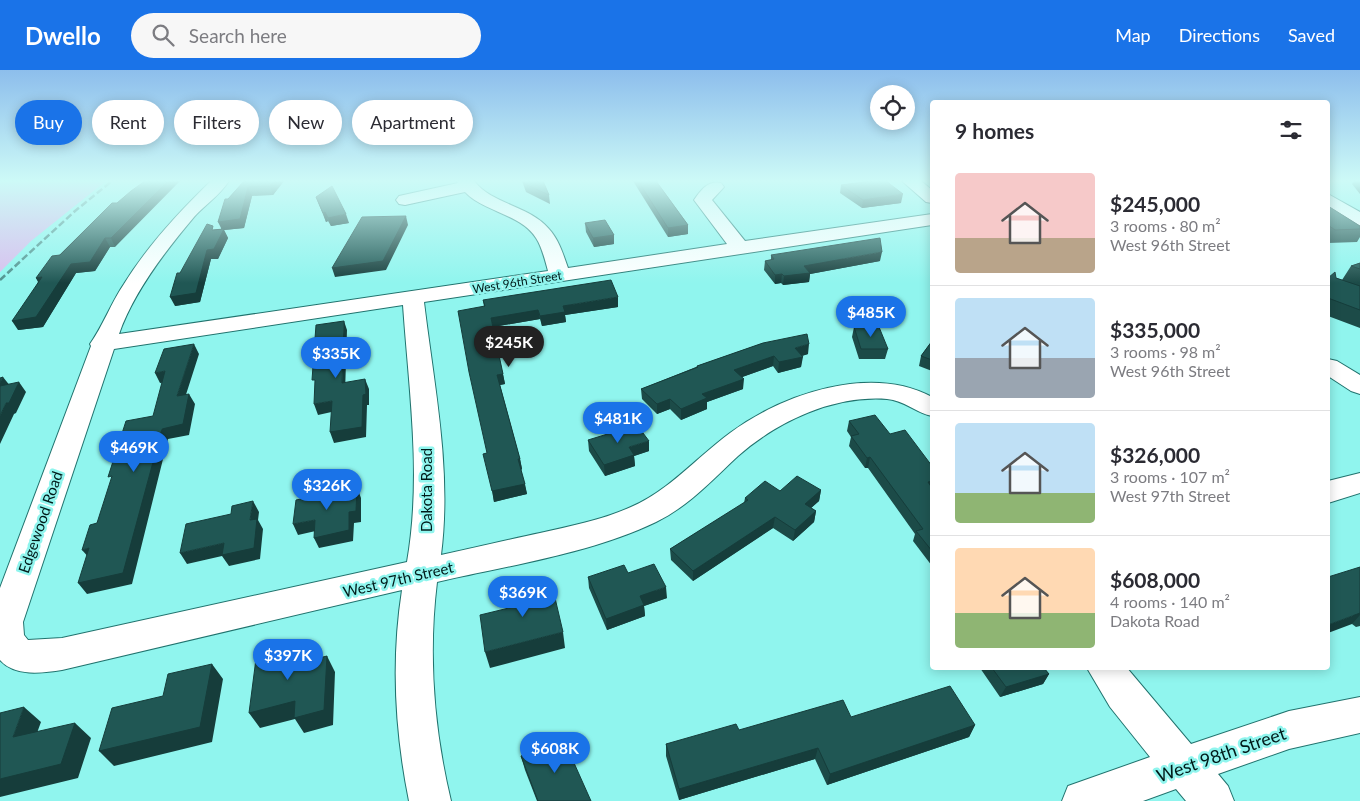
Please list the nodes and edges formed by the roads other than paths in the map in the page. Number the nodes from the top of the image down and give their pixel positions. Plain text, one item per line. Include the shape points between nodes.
1 (186, 215) edge
2 (515, 215) edge
3 (715, 215) edge
4 (930, 219) edge
5 (740, 248) junction
6 (560, 275) junction
7 (413, 298) junction
8 (102, 344) junction
9 (1330, 367) edge
10 (1360, 386) edge
11 (930, 407) edge
12 (1360, 483) edge
13 (1330, 491) edge
14 (422, 574) junction
15 (62, 654) joint
16 (1107, 670) edge
17 (1360, 715) edge
18 (1184, 766) junction
19 (430, 801) edge
20 (1083, 801) edge
21 (1213, 801) edge

1 - 8 street via 134,284
2 - 6 street via 542,233
3 - 5 street
4 - 5 street, West 96th Street
5 - 6 street, West 96th Street
6 - 7 street, West 96th Street
7 - 8 street, West 96th Street
7 - 14 street, Dakota Road via 429,483 429,519
8 - 15 street, Edgewood Road via 5,622 5,640 16,653 35,658
9 - 10 street
11 - 14 street, West 97th Street via 913,397 875,390 838,395 799,406 746,436 675,497 645,514 608,530
12 - 13 street
14 - 15 street, West 97th Street
14 - 19 street, Dakota Road via 417,606 414,677 420,760
16 - 18 street via 1124,695
17 - 18 street, West 98th Street via 1289,730
18 - 20 street, West 98th Street
18 - 21 street

